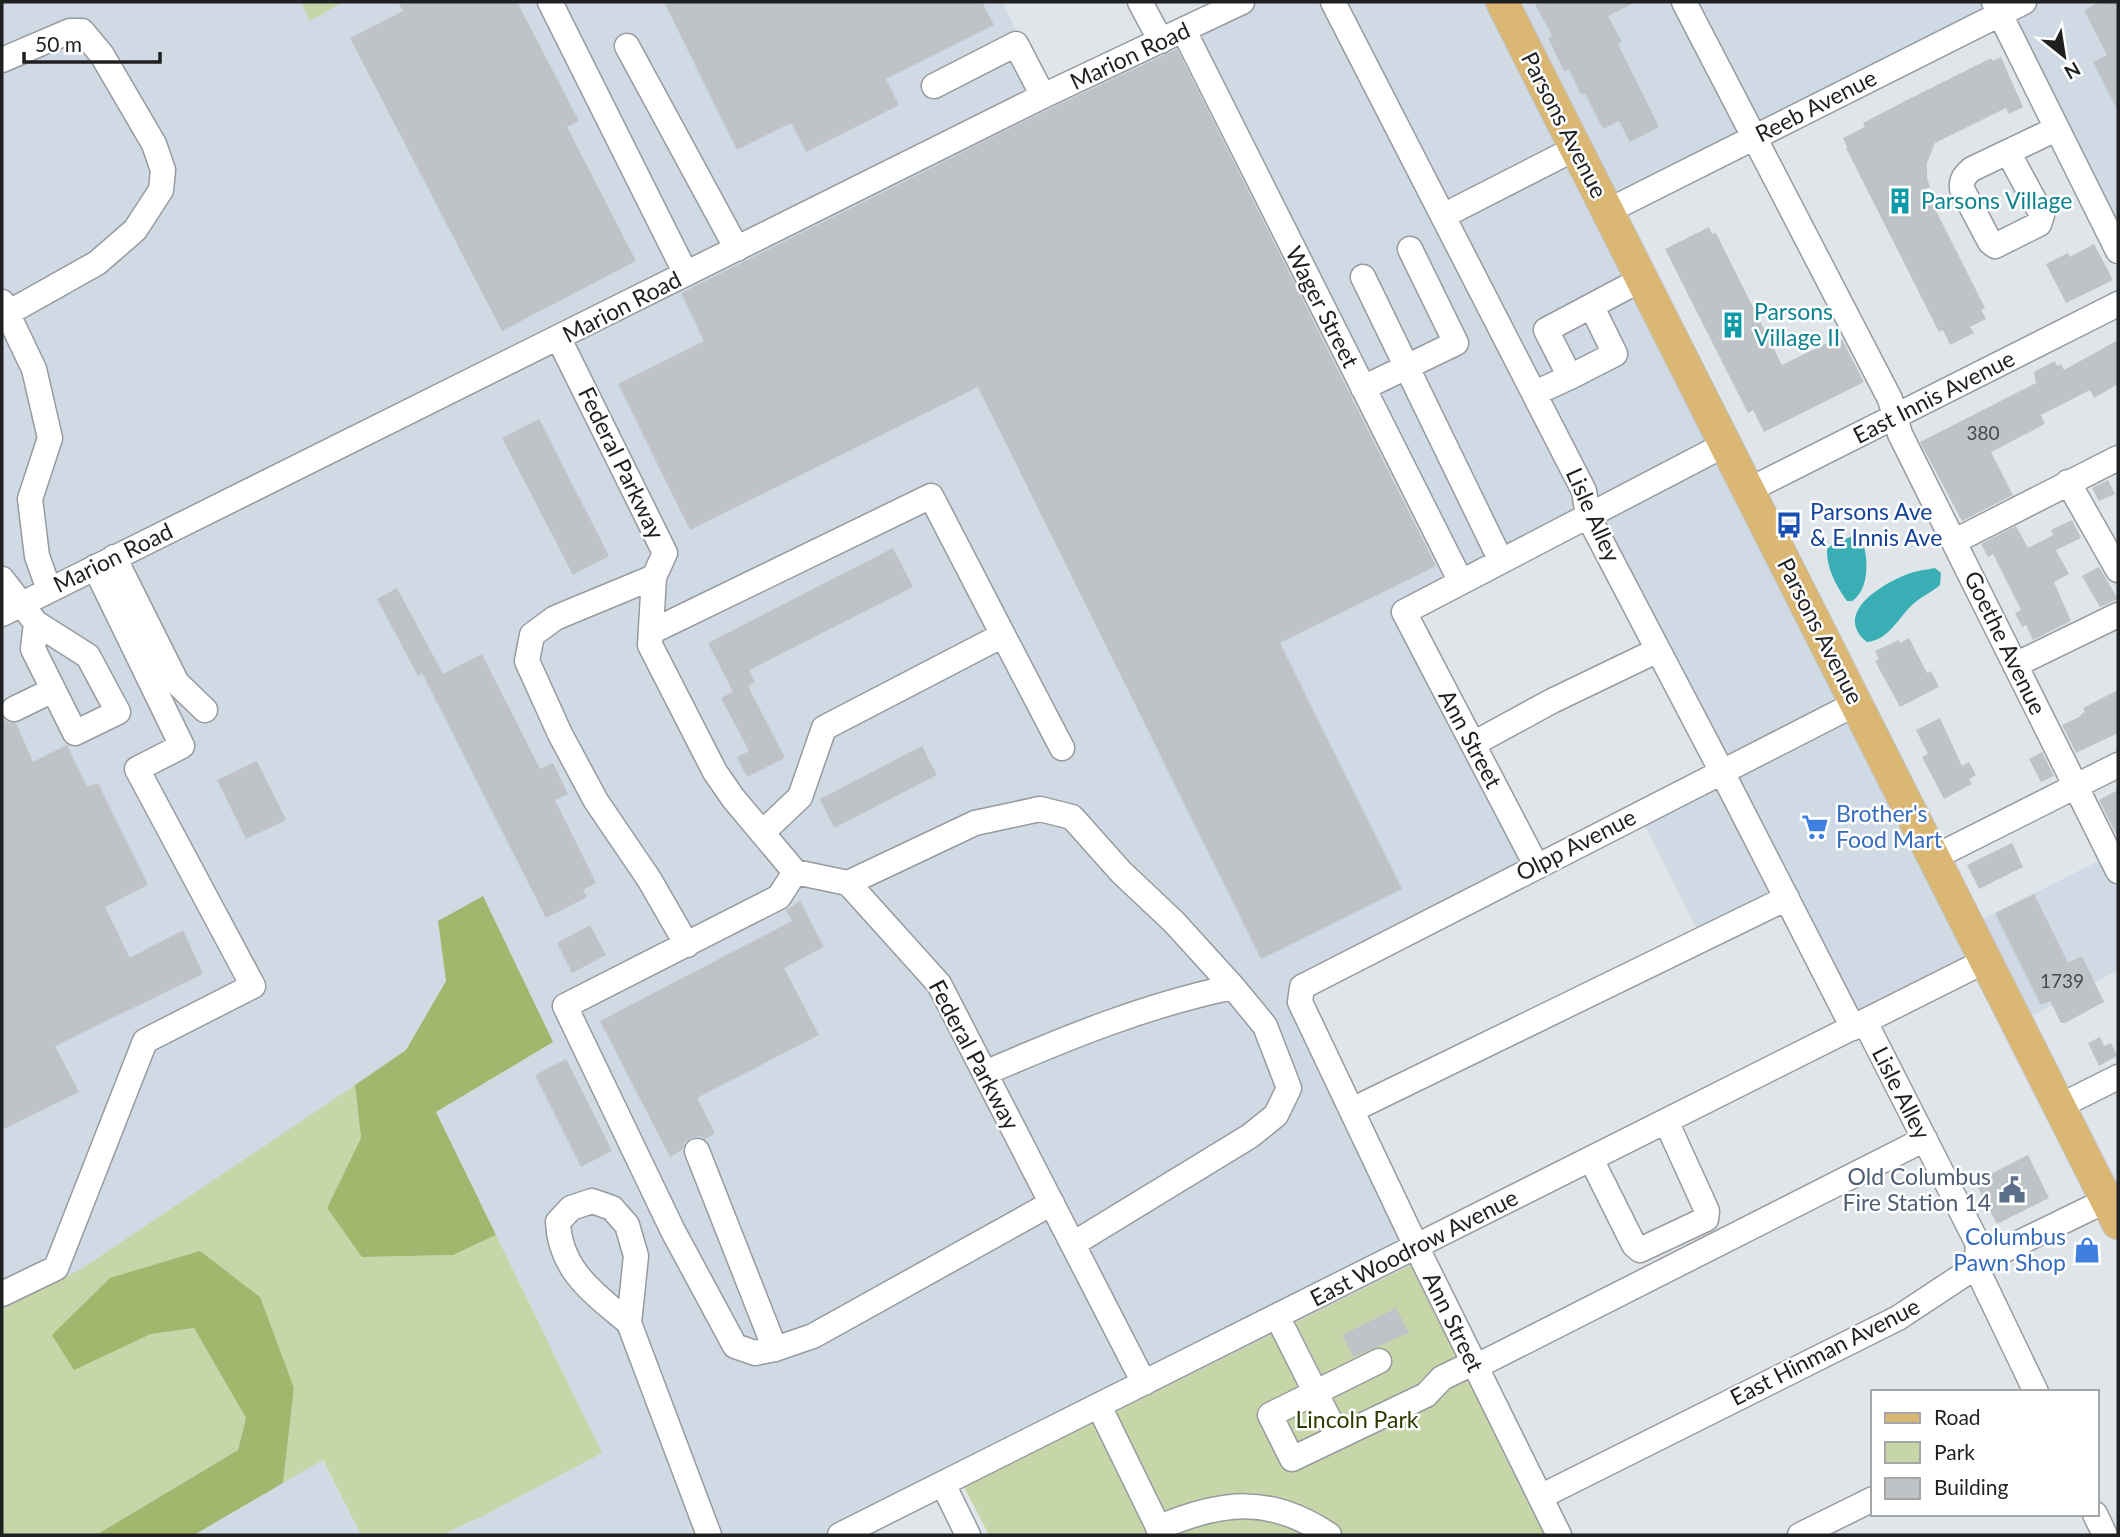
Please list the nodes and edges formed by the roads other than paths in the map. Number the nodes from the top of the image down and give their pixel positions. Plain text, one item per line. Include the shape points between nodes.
1 (550, 2) edge
2 (1140, 2) edge
3 (1242, 2) edge
4 (1333, 2) edge
5 (1502, 2) edge
6 (1684, 2) edge
7 (2025, 2) edge
8 (1997, 8) edge
9 (1184, 31) junction
10 (1161, 41) junction
11 (627, 46) dead end
12 (2, 60) edge
13 (934, 86) dead end
14 (1044, 96) junction
15 (2056, 129) junction
16 (1754, 137) junction
17 (1576, 148) junction
18 (2008, 152) dead end
19 (1608, 211) junction
20 (1443, 215) junction
21 (737, 249) junction
22 (1410, 249) dead end
23 (2118, 251) edge
24 (686, 274) junction
25 (1363, 277) dead end
26 (1642, 279) junction
27 (2118, 304) edge
28 (5, 307) edge
29 (1592, 307) junction
30 (559, 339) junction
31 (1406, 368) junction
32 (1570, 377) junction
33 (1363, 388) junction
34 (1535, 393) junction
35 (1895, 416) junction
36 (1726, 444) junction
37 (2118, 457) edge
38 (2068, 482) junction
39 (1749, 490) junction
40 (1588, 516) junction
41 (1955, 541) junction
42 (1501, 561) junction
43 (105, 562) junction
44 (2118, 570) edge
45 (654, 577) junction
46 (2, 579) edge
47 (1461, 582) junction
48 (49, 590) junction
49 (20, 614) edge
50 (2118, 615) edge
51 (653, 631) junction
52 (1003, 635) junction
53 (1658, 650) junction
54 (2015, 666) junction
55 (53, 690) junction
56 (1857, 703) junction
57 (14, 709) dead end
58 (205, 710) dead end
59 (1473, 744) junction
60 (1062, 748) dead end
61 (2118, 765) edge
62 (1722, 772) junction
63 (2076, 787) junction
64 (762, 833) junction
65 (1935, 857) junction
66 (1536, 865) junction
67 (795, 872) junction
68 (2118, 872) edge
69 (848, 883) junction
70 (1787, 898) junction
71 (687, 945) junction
72 (1987, 960) junction
73 (1233, 987) junction
74 (1300, 993) joint
75 (1859, 1025) junction
76 (985, 1073) junction
77 (2118, 1077) edge
78 (2060, 1106) junction
79 (1352, 1110) junction
80 (1666, 1121) junction
81 (1925, 1139) junction
82 (697, 1151) dead end
83 (1591, 1159) junction
84 (1052, 1203) junction
85 (2112, 1212) edge
86 (1073, 1244) junction
87 (1416, 1246) junction
88 (1976, 1267) junction
89 (2, 1294) edge
90 (1277, 1316) junction
91 (629, 1323) junction
92 (775, 1349) junction
93 (1379, 1361) dead end
94 (1474, 1365) junction
95 (1144, 1383) junction
96 (2035, 1390) edge
97 (1315, 1392) junction
98 (1099, 1406) junction
99 (1338, 1437) junction
100 (943, 1484) junction
101 (1540, 1497) junction
102 (1871, 1500) edge
103 (2096, 1516) edge
104 (1160, 1532) edge
105 (709, 1535) edge
106 (840, 1535) edge
107 (968, 1535) edge
108 (1329, 1535) edge
109 (1559, 1535) edge
110 (1800, 1535) edge
111 (2105, 1535) edge

1 - 24 street
2 - 10 street
3 - 9 street, Marion Road
4 - 20 street, Lisle Alley
5 - 17 main road, Parsons Avenue
6 - 16 street, Goethe Avenue
7 - 8 street, Reeb Avenue
8 - 15 street
8 - 16 street, Reeb Avenue
9 - 10 street, Marion Road
9 - 33 street, Wager Street
10 - 14 street, Marion Road
11 - 21 street
12 - 28 street via 70,31 82,31 102,55 154,144 163,170 161,190 135,230 97,263
13 - 14 street via 1016,44
14 - 21 street, Marion Road
15 - 18 street
15 - 23 street
16 - 19 street, Reeb Avenue
16 - 35 street, Goethe Avenue via 1891,400
17 - 19 main road, Parsons Avenue
17 - 20 street
19 - 26 main road, Parsons Avenue
20 - 34 street, Lisle Alley
21 - 24 street, Marion Road
22 - 31 street via 1456,343
24 - 30 street, Marion Road
25 - 31 street
26 - 29 street
26 - 36 main road, Parsons Avenue
27 - 35 street, East Innis Avenue
28 - 48 street via 34,369 50,438 30,499 37,556
29 - 32 street via 1615,354
29 - 32 street via 1546,330
30 - 43 street, Marion Road
30 - 45 street, Federal Parkway via 665,553
31 - 33 street
31 - 42 street
32 - 34 street
33 - 47 street, Wager Street
34 - 40 street, Lisle Alley via 1584,491
35 - 39 street, East Innis Avenue
35 - 41 street, Goethe Avenue
36 - 39 main road, Parsons Avenue
36 - 40 street
37 - 38 street
38 - 41 street
38 - 44 street
39 - 56 main road, Parsons Avenue
40 - 42 street
40 - 53 street, Lisle Alley
41 - 54 street, Goethe Avenue
42 - 47 street
43 - 48 street, Marion Road
43 - 58 street via 177,683
43 - 89 street via 182,746 137,769 253,986 145,1041 56,1268
45 - 51 street, Federal Parkway
45 - 71 street via 555,618 532,635 527,661 596,801
46 - 49 street
47 - 59 street, Ann Street via 1404,612
48 - 49 street, Marion Road
49 - 55 street
49 - 55 street via 88,656 118,712 75,733
50 - 54 street
51 - 52 street via 932,496
51 - 64 street, Federal Parkway via 650,645 715,772
52 - 60 street
52 - 64 street via 824,728 800,797
53 - 59 street
53 - 62 street, Lisle Alley
54 - 63 street, Goethe Avenue
55 - 57 street
56 - 62 street, Olpp Avenue
56 - 65 main road, Parsons Avenue
59 - 66 street, Ann Street
61 - 63 street
62 - 66 street, Olpp Avenue
62 - 70 street, Lisle Alley
63 - 65 street
63 - 68 street, Goethe Avenue
64 - 67 street, Federal Parkway
65 - 72 main road, Parsons Avenue
66 - 74 street, Olpp Avenue via 1308,982
67 - 69 street
67 - 71 street via 779,897
69 - 73 street via 975,823 1040,809 1072,817
69 - 76 street, Federal Parkway via 939,984
70 - 75 street, Lisle Alley
70 - 79 street
71 - 92 street via 565,1006 673,1231 735,1346 755,1353
72 - 75 street, East Woodrow Avenue
72 - 78 main road, Parsons Avenue
73 - 76 street via 1134,1013
73 - 86 street via 1265,1026 1289,1088 1276,1115 1250,1136
74 - 79 street, Ann Street via 1300,1002
75 - 80 street, East Woodrow Avenue
75 - 81 street, Lisle Alley
76 - 84 street, Federal Parkway
77 - 78 street
78 - 85 main road, Parsons Avenue
79 - 87 street, Ann Street
80 - 83 street, East Woodrow Avenue
80 - 83 street via 1707,1211 1706,1219 1640,1250
81 - 88 street, Lisle Alley via 1978,1244
81 - 94 street
82 - 92 street
83 - 87 street, East Woodrow Avenue
84 - 86 street, Federal Parkway
84 - 92 street via 859,1312
85 - 88 street, East Hinman Avenue via 1992,1256
86 - 95 street, Federal Parkway
87 - 90 street, East Woodrow Avenue
87 - 94 street, Ann Street
88 - 96 street, Lisle Alley
88 - 101 street, East Hinman Avenue via 1898,1318
90 - 95 street, East Woodrow Avenue
90 - 97 street
91 - 91 street via 581,1283 564,1253 558,1222 571,1208 592,1201 612,1208 627,1225 636,1256
91 - 105 street
93 - 97 street
94 - 99 street via 1442,1378 1426,1395
94 - 101 street, Ann Street
95 - 98 street, East Woodrow Avenue
97 - 99 street
97 - 99 street via 1270,1415 1292,1459
98 - 100 street, East Woodrow Avenue
98 - 104 street
100 - 106 street, East Woodrow Avenue
100 - 107 street
101 - 109 street, Ann Street
102 - 110 street
103 - 111 street
104 - 108 street via 1195,1514 1244,1504 1293,1516

